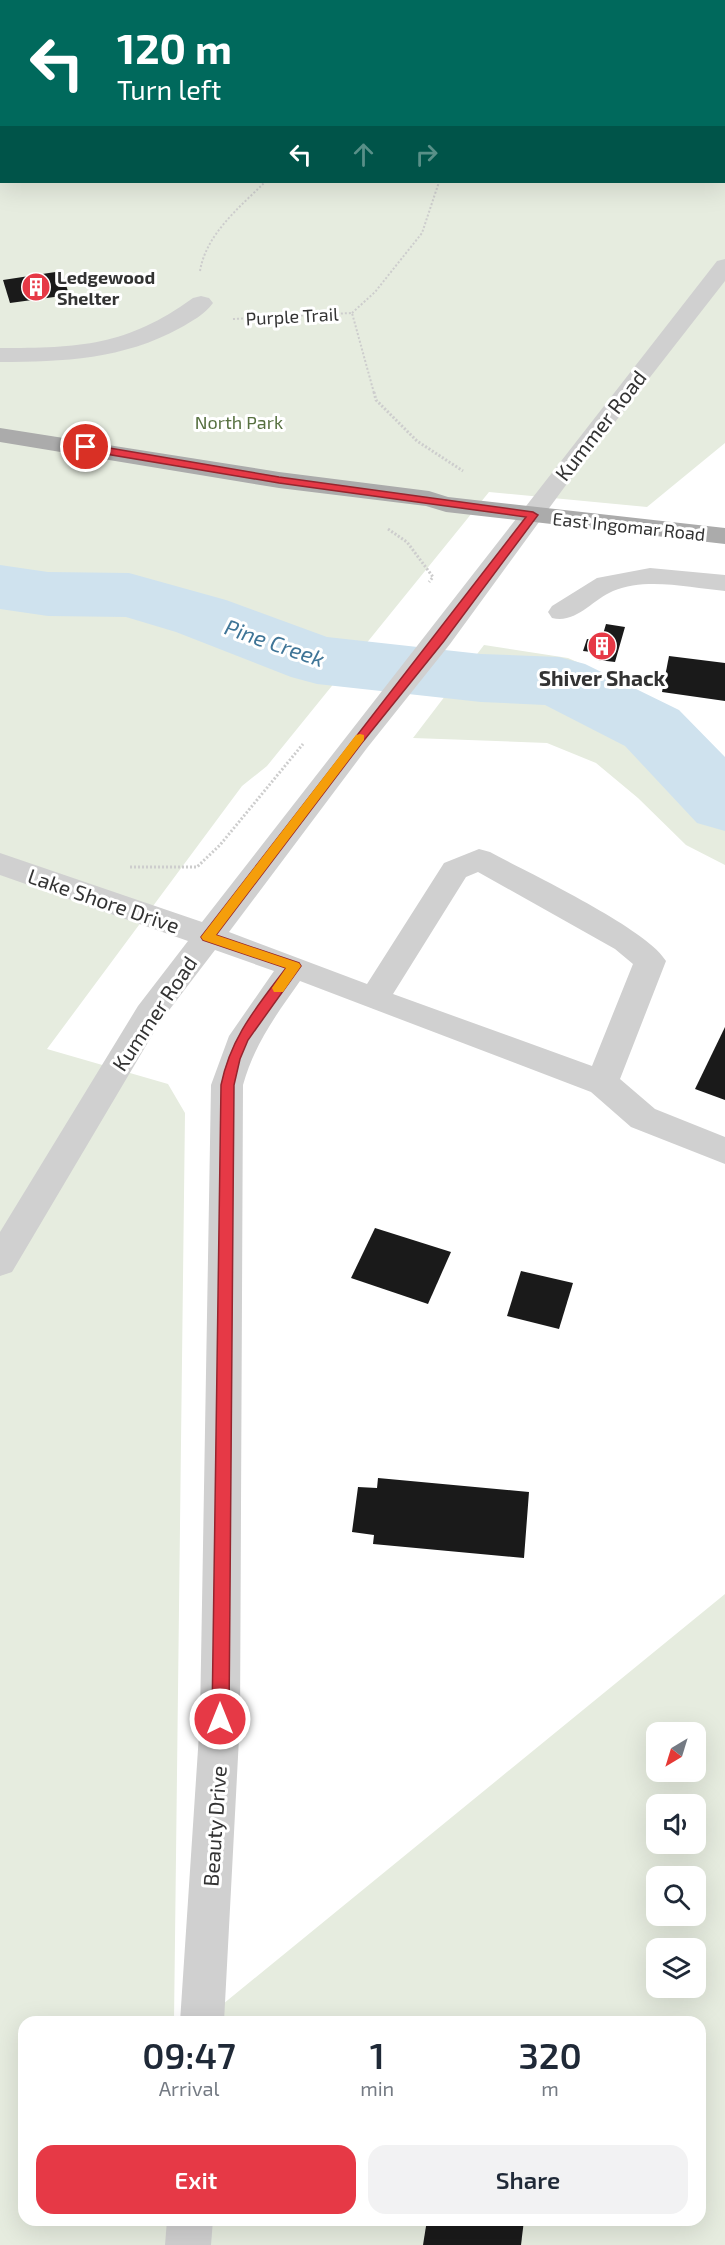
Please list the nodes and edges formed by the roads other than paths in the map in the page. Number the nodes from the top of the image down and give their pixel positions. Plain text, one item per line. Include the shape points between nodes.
1 (725, 266) edge
2 (201, 303) road end
3 (0, 355) edge
4 (0, 435) edge
5 (533, 515) junction
6 (725, 536) edge
7 (725, 583) edge
8 (561, 612) dead end
9 (0, 864) edge
10 (208, 937) junction
11 (294, 966) junction
12 (374, 999) junction
13 (602, 1083) junction
14 (725, 1151) edge
15 (0, 1262) edge
16 (202, 2016) edge
17 (190, 2226) edge
18 (188, 2245) edge

1 - 5 street, Kummer Road
2 - 3 street via 135,342 75,355
4 - 5 main road, East Ingomar Road via 279,480
5 - 6 main road, East Ingomar Road
5 - 10 street, Kummer Road
7 - 8 street via 650,576 606,584
9 - 10 street, Lake Shore Drive
10 - 11 street, Lake Shore Drive
10 - 15 street, Kummer Road via 149,1014
11 - 12 street, Lake Shore Drive
11 - 16 street, Beauty Drive via 242,1038 228,1085 220,1719
12 - 13 street, Lake Shore Drive
12 - 13 street via 455,870 479,859 626,941 650,961
13 - 14 street via 643,1118
17 - 18 street

